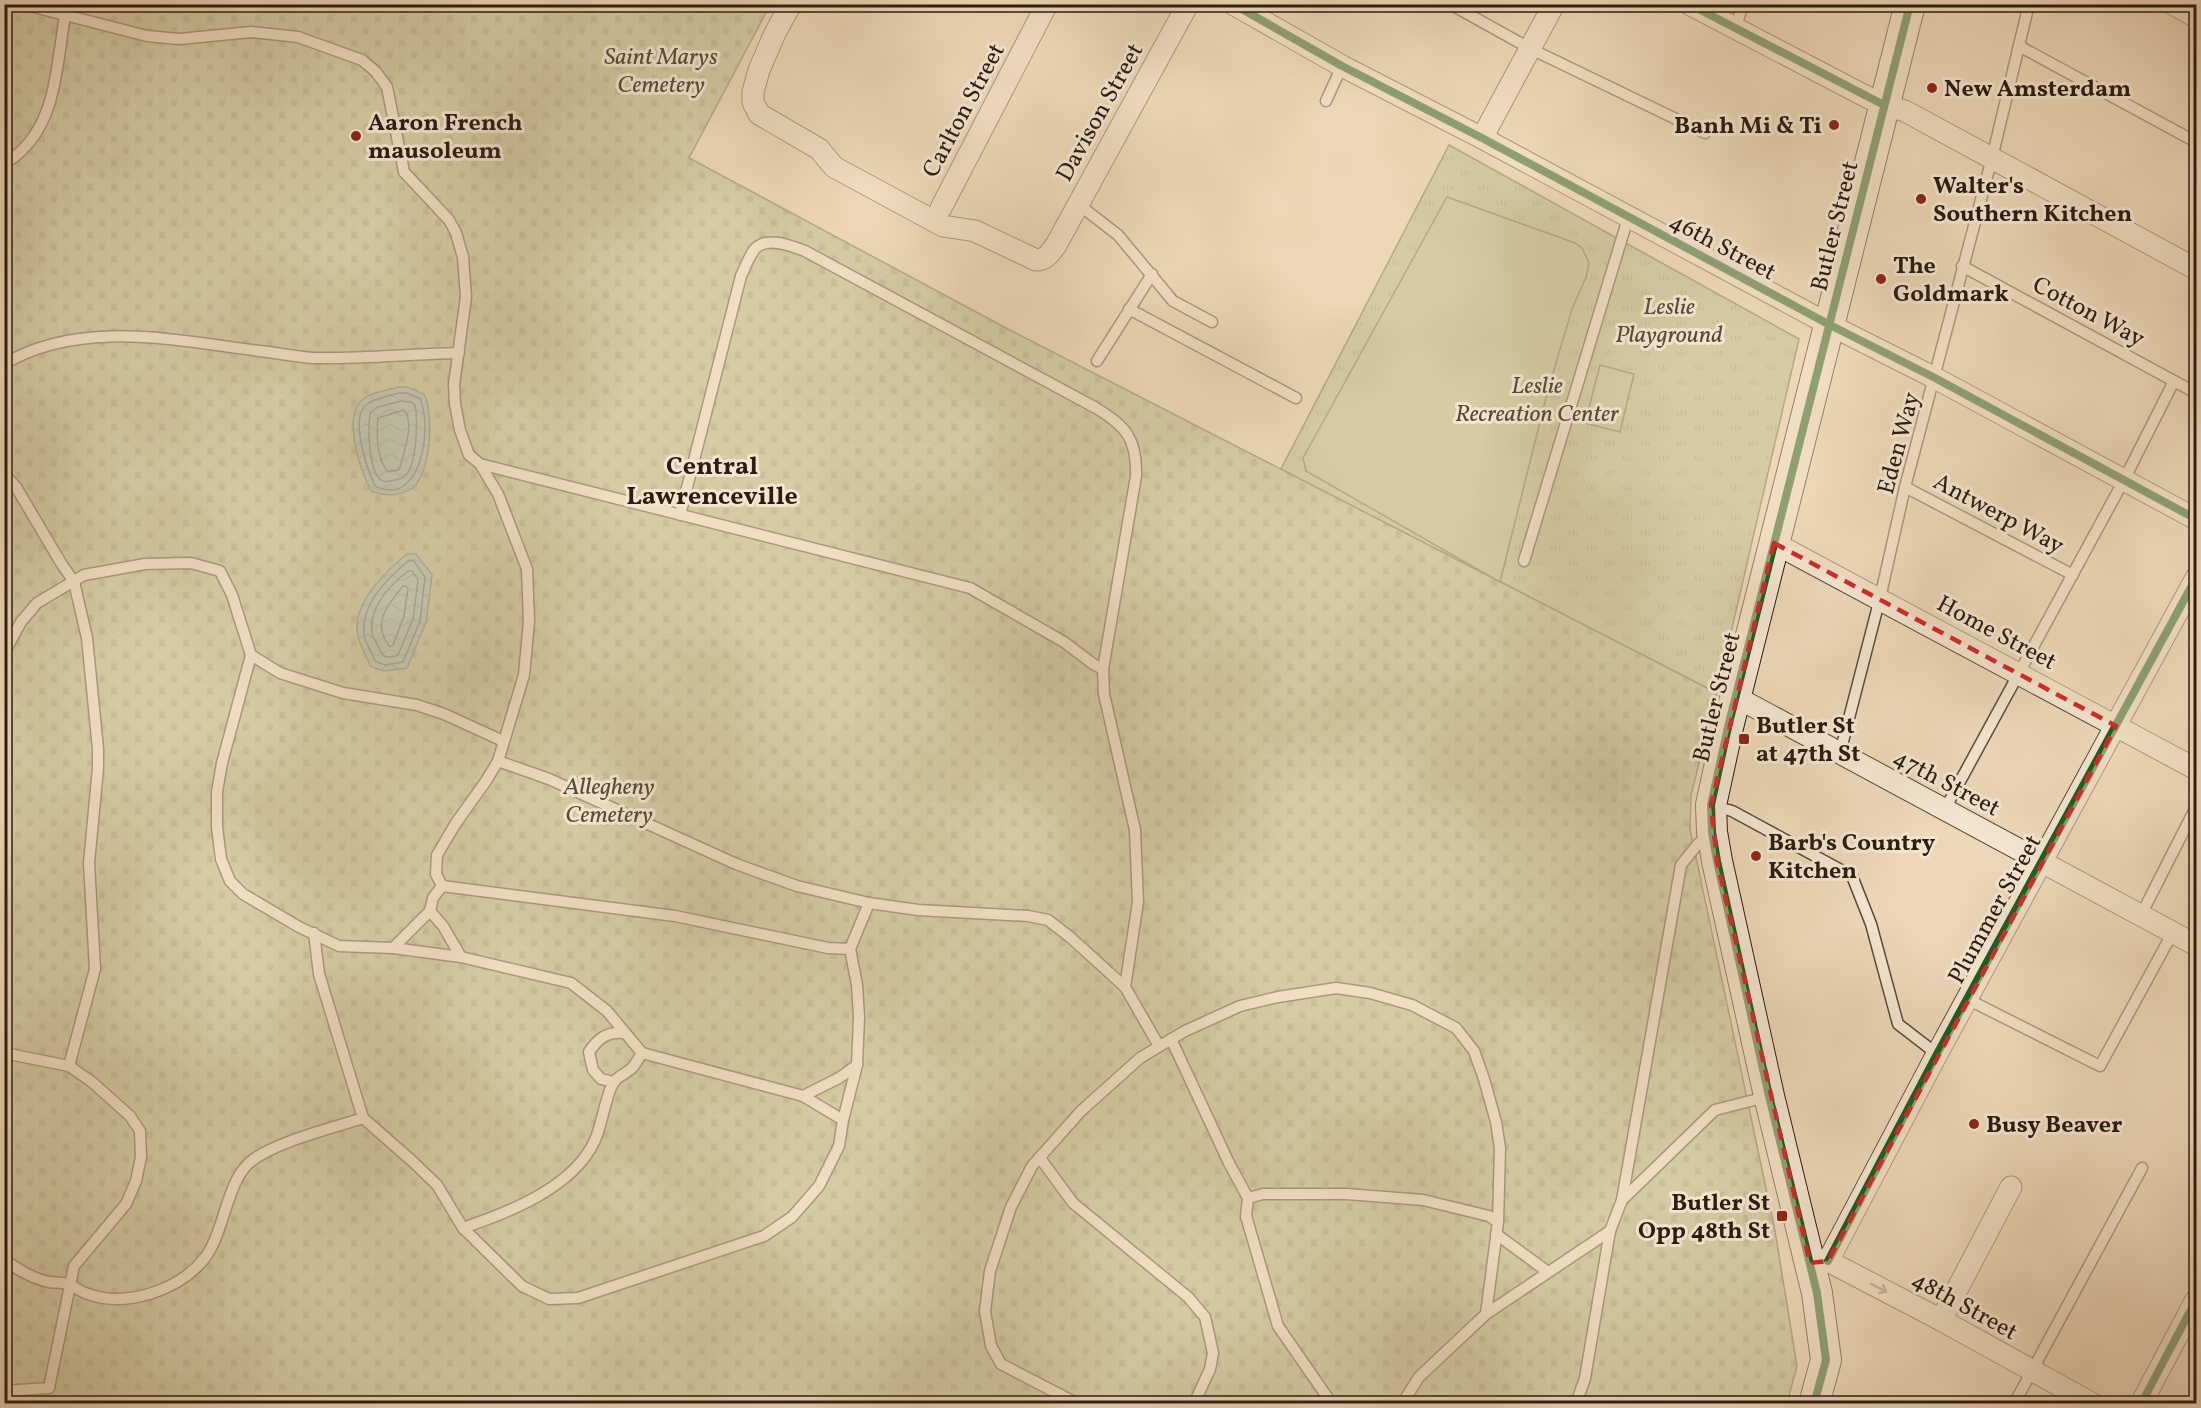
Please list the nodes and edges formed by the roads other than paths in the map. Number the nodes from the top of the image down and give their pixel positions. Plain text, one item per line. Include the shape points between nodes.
1 (22, 4) edge
2 (791, 4) edge
3 (1047, 4) edge
4 (1188, 4) edge
5 (1233, 4) edge
6 (1450, 4) edge
7 (1554, 4) edge
8 (1689, 4) edge
9 (1743, 4) edge
10 (1910, 4) edge
11 (2029, 4) edge
12 (2174, 4) edge
13 (46, 7) edge
14 (65, 16) junction
15 (2196, 17) edge
16 (1736, 30) junction
17 (2019, 46) junction
18 (1531, 49) junction
19 (1342, 66) junction
20 (1326, 101) dead end
21 (1884, 105) junction
22 (1705, 133) dead end
23 (1482, 138) junction
24 (2196, 142) edge
25 (1992, 158) junction
26 (4, 164) edge
27 (1078, 204) junction
28 (941, 208) dead end
29 (1628, 218) junction
30 (1962, 266) junction
31 (2196, 269) edge
32 (1152, 274) junction
33 (1129, 309) junction
34 (1212, 322) dead end
35 (1830, 325) junction
36 (459, 353) junction
37 (1097, 361) dead end
38 (4, 364) edge
39 (1935, 378) junction
40 (2174, 381) junction
41 (2196, 393) edge
42 (1296, 398) dead end
43 (480, 464) junction
44 (4, 474) edge
45 (2124, 480) junction
46 (1905, 488) junction
47 (680, 515) junction
48 (2196, 519) edge
49 (1774, 543) junction
50 (1524, 561) dead end
51 (2073, 575) junction
52 (2196, 578) edge
53 (74, 582) junction
54 (1880, 598) junction
55 (4, 652) edge
56 (252, 655) junction
57 (1103, 669) junction
58 (2021, 673) junction
59 (1736, 697) junction
60 (2116, 726) junction
61 (503, 741) junction
62 (1839, 753) junction
63 (498, 761) junction
64 (2196, 768) edge
65 (2196, 807) edge
66 (1945, 809) junction
67 (1711, 818) junction
68 (2042, 862) junction
69 (442, 886) junction
70 (869, 903) junction
71 (430, 911) junction
72 (2141, 915) junction
73 (2173, 932) junction
74 (314, 933) junction
75 (2196, 945) edge
76 (393, 948) junction
77 (850, 948) junction
78 (461, 957) junction
79 (1125, 987) junction
80 (1967, 999) junction
81 (625, 1033) junction
82 (1171, 1039) junction
83 (1160, 1046) junction
84 (4, 1053) edge
85 (642, 1053) junction
86 (1937, 1054) junction
87 (857, 1065) junction
88 (69, 1066) junction
89 (614, 1082) junction
90 (803, 1096) junction
91 (1769, 1096) junction
92 (363, 1118) junction
93 (843, 1120) junction
94 (1040, 1158) junction
95 (2142, 1168) dead end
96 (2011, 1186) dead end
97 (1248, 1198) junction
98 (1622, 1200) junction
99 (1498, 1222) junction
100 (463, 1228) junction
101 (1610, 1231) junction
102 (1496, 1234) junction
103 (4, 1259) edge
104 (1819, 1262) junction
105 (1548, 1272) junction
106 (69, 1284) junction
107 (2196, 1300) edge
108 (1486, 1314) junction
109 (1941, 1320) junction
110 (2032, 1372) junction
111 (4, 1391) edge
112 (1078, 1404) edge
113 (1194, 1404) edge
114 (1332, 1404) edge
115 (1402, 1404) edge
116 (1576, 1404) edge
117 (1814, 1404) edge
118 (2014, 1404) edge
119 (2093, 1404) edge
120 (2141, 1404) edge

1 - 13 lane
2 - 27 street, Davison Street via 759,70 753,102 759,114 819,149 834,167 943,226 975,231 1036,260 1047,257
3 - 28 street, Carlton Street
4 - 27 street, Davison Street
5 - 19 street, 46th Street
6 - 18 lane
7 - 18 street
8 - 16 street
9 - 16 lane
10 - 21 main road, Butler Street
11 - 17 lane, Eden Way
12 - 15 street
13 - 14 lane
14 - 26 lane via 49,105 24,149
14 - 36 lane via 147,36 179,39 251,32 298,37 362,60 387,87 404,172 433,201 456,233 463,257 466,297
16 - 21 street
17 - 24 lane
17 - 25 lane, Eden Way
18 - 22 lane
18 - 23 street
19 - 20 lane
19 - 23 street, 46th Street
21 - 25 street via 1905,111
21 - 35 main road, Butler Street
23 - 29 street, 46th Street
25 - 30 lane, Eden Way
25 - 31 street
27 - 32 lane via 1118,235
29 - 35 street, 46th Street
29 - 50 lane
30 - 39 lane, Eden Way
30 - 40 lane, Cotton Way
32 - 33 lane
32 - 34 lane via 1173,301
33 - 37 lane
33 - 42 lane
35 - 39 street, 46th Street
35 - 49 main road, Butler Street
36 - 38 lane via 312,358 146,337 101,338 63,341
36 - 43 lane via 454,384 456,413 469,455
39 - 45 street, 46th Street
39 - 46 lane, Eden Way
40 - 41 lane, Cotton Way
40 - 45 lane
43 - 47 lane
43 - 61 lane via 498,494 527,569 529,621 524,675
44 - 53 lane
45 - 48 street, 46th Street
45 - 51 lane
46 - 51 lane, Antwerp Way
46 - 54 lane, Eden Way
47 - 57 lane via 970,588
47 - 57 lane via 741,276 761,244 790,245 1096,408 1122,426 1132,440 1136,476
49 - 54 street, Home Street
49 - 59 main road, Butler Street
51 - 58 lane
52 - 60 street, Plummer Street
53 - 55 lane via 38,603 21,622
53 - 56 lane via 84,575 145,564 191,563 220,571
53 - 88 lane via 87,638 98,768 89,863 95,969
54 - 58 street, Home Street
54 - 62 lane, Eden Way
56 - 61 lane via 280,673 343,693 417,705
56 - 74 lane via 217,792 221,859 230,880 243,894
57 - 79 lane via 1104,694 1135,830 1138,902
58 - 60 street, Home Street
58 - 66 lane
59 - 62 street, 47th Street
59 - 67 main road, Butler Street
60 - 64 street, Home Street
60 - 68 street, Plummer Street
61 - 63 lane
62 - 66 street, 47th Street
63 - 69 lane via 437,855 436,874
63 - 70 lane via 549,779 735,864 798,886
65 - 72 lane
66 - 68 street, 47th Street
67 - 86 lane via 1732,812 1852,876 1871,924 1898,1024
67 - 91 main road, Butler Street
67 - 98 lane via 1681,865
68 - 72 street, 47th Street
68 - 80 street, Plummer Street
69 - 71 lane
69 - 77 lane via 675,916 828,948
70 - 77 lane
70 - 79 lane via 1048,920
71 - 76 lane
71 - 78 lane
72 - 73 street, 47th Street
73 - 75 street, 47th Street
73 - 80 lane via 2100,1066
74 - 76 lane via 339,946
74 - 92 lane via 319,974
76 - 78 lane
77 - 87 lane via 859,1017
78 - 81 lane via 572,982 607,1011
79 - 83 lane
80 - 86 street, Plummer Street
81 - 85 lane
81 - 89 lane via 606,1034 589,1052 593,1070 601,1079
82 - 83 lane
82 - 97 lane
82 - 99 lane via 1240,1006 1336,988 1412,1005 1456,1029 1474,1051 1496,1122 1500,1148
83 - 94 lane via 1140,1058 1081,1112
84 - 88 lane
85 - 89 lane via 633,1068
85 - 90 lane
86 - 104 street, Plummer Street
87 - 90 lane
87 - 93 lane
88 - 106 lane via 130,1116 140,1131 141,1157 126,1204 74,1266
89 - 100 lane via 596,1138 585,1158 570,1173 505,1213
90 - 93 lane
91 - 98 lane via 1715,1110
91 - 104 main road, Butler Street
92 - 100 lane via 437,1185
92 - 106 lane via 271,1149 249,1163 237,1179 205,1258 171,1285 115,1299 88,1294
93 - 100 lane via 839,1146 819,1186 792,1217 764,1236 578,1298 549,1299 522,1286
94 - 112 lane via 1011,1207 990,1271 985,1311 991,1346 1000,1364
94 - 113 lane via 1073,1203 1188,1298 1205,1317 1213,1353
95 - 110 lane
96 - 109 street
97 - 99 lane via 1263,1194 1347,1194 1423,1200 1489,1216
97 - 114 lane via 1246,1216 1278,1326
98 - 101 lane
99 - 102 lane
101 - 105 lane
101 - 116 lane
102 - 105 lane
102 - 108 lane
103 - 106 lane via 47,1282
104 -> 109 street, 48th Street
104 - 117 main road, Butler Street via 1817,1293 1826,1360
105 - 108 lane
106 - 111 lane via 49,1388
107 - 120 street
108 - 115 lane via 1419,1377
109 - 110 street, 48th Street
110 - 118 lane
110 - 119 street, 48th Street

